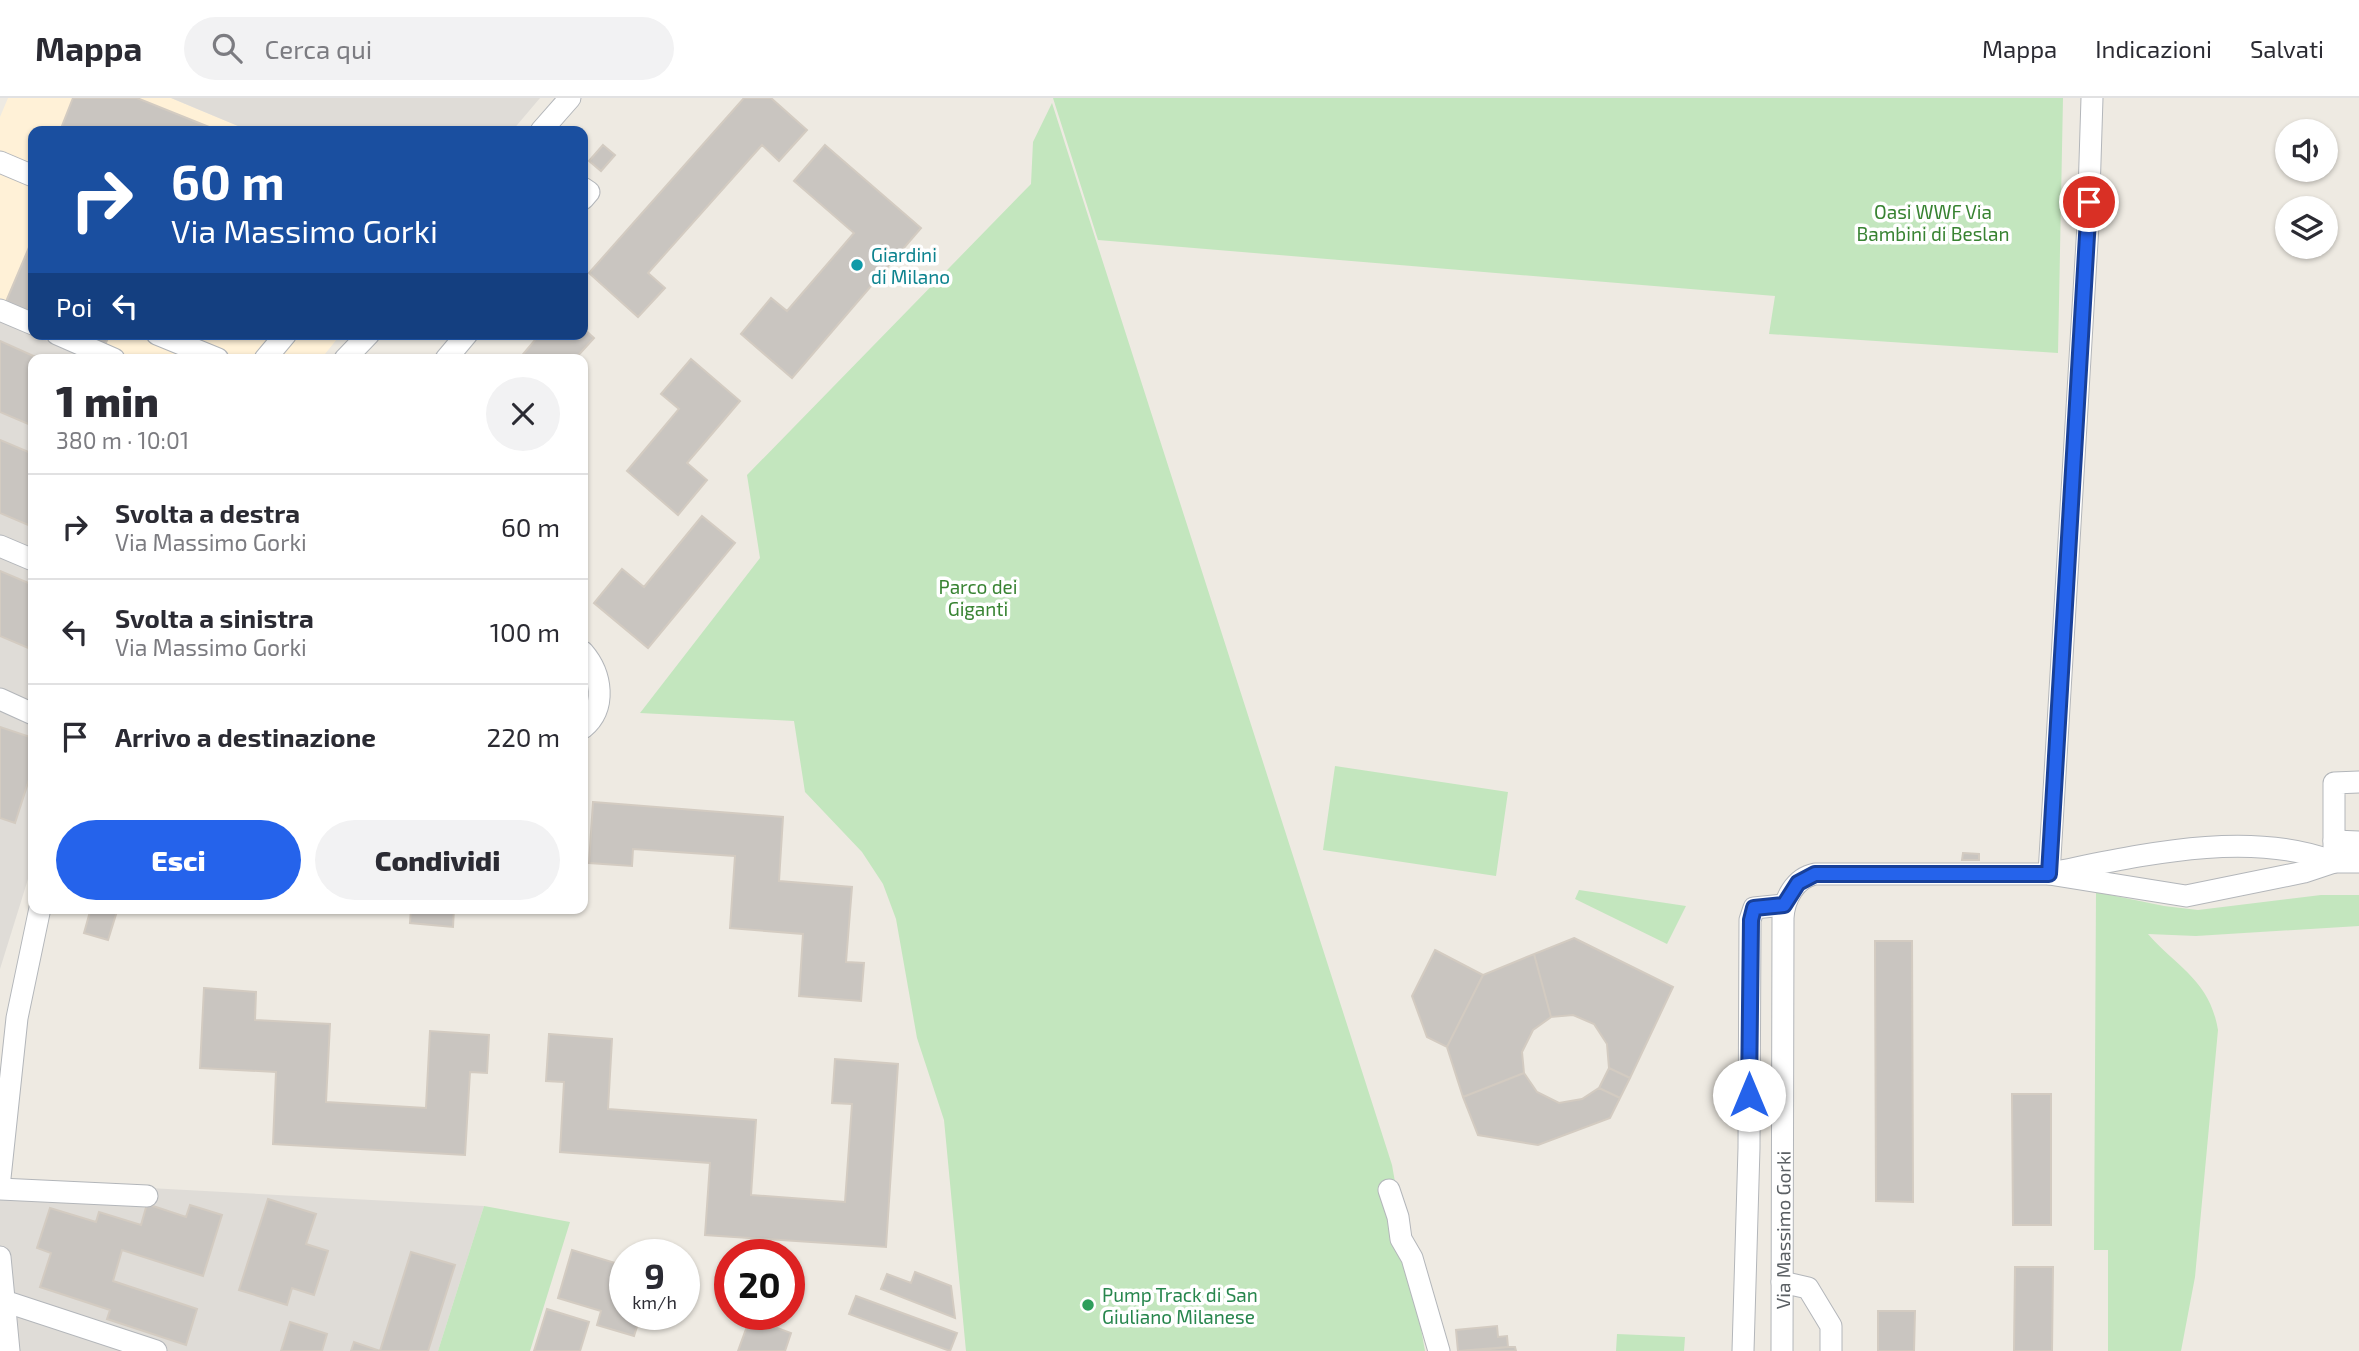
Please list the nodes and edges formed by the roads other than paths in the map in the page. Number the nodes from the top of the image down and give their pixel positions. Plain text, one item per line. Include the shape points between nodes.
1 (570, 98) edge
2 (2092, 98) edge
3 (545, 126) edge
4 (0, 162) edge
5 (28, 174) edge
6 (0, 310) edge
7 (28, 322) edge
8 (71, 340) edge
9 (174, 340) edge
10 (281, 340) edge
11 (363, 340) edge
12 (462, 340) edge
13 (206, 351) edge
14 (103, 354) edge
15 (269, 354) edge
16 (350, 354) edge
17 (450, 354) edge
18 (0, 546) edge
19 (28, 558) edge
20 (588, 661) edge
21 (0, 699) edge
22 (28, 712) edge
23 (588, 721) edge
24 (2359, 782) edge
25 (2359, 842) edge
26 (2334, 851) junction
27 (2359, 862) edge
28 (2049, 874) junction
29 (1784, 905) junction
30 (39, 914) edge
31 (5, 1065) edge
32 (0, 1178) edge
33 (0, 1189) edge
34 (1389, 1190) dead end
35 (147, 1196) dead end
36 (0, 1257) edge
37 (1782, 1282) junction
38 (4, 1301) junction
39 (3, 1326) edge
40 (9, 1351) edge
41 (156, 1351) edge
42 (1439, 1351) edge
43 (1743, 1351) edge
44 (1782, 1351) edge
45 (1831, 1351) edge

1 - 3 street
2 - 28 street
4 - 5 street
6 - 7 street
8 - 14 street
9 - 13 street
10 - 15 street
11 - 16 street
12 - 17 street
18 - 19 street
20 - 23 street via 598,678 600,694
21 - 22 street
24 - 26 street via 2334,783
25 - 26 street
26 - 27 street
26 - 28 street via 2188,846
26 - 28 street via 2304,872 2186,896
28 - 29 street via 1815,874 1798,883
29 - 37 street, Via Massimo Gorki
29 - 43 street via 1754,908 1751,920
30 - 31 street
31 - 32 street
33 - 35 street
34 - 42 street
36 - 38 street
37 - 44 street, Via Massimo Gorki
37 - 45 street via 1808,1288 1831,1326
38 - 39 street
38 - 41 street
39 - 40 street

